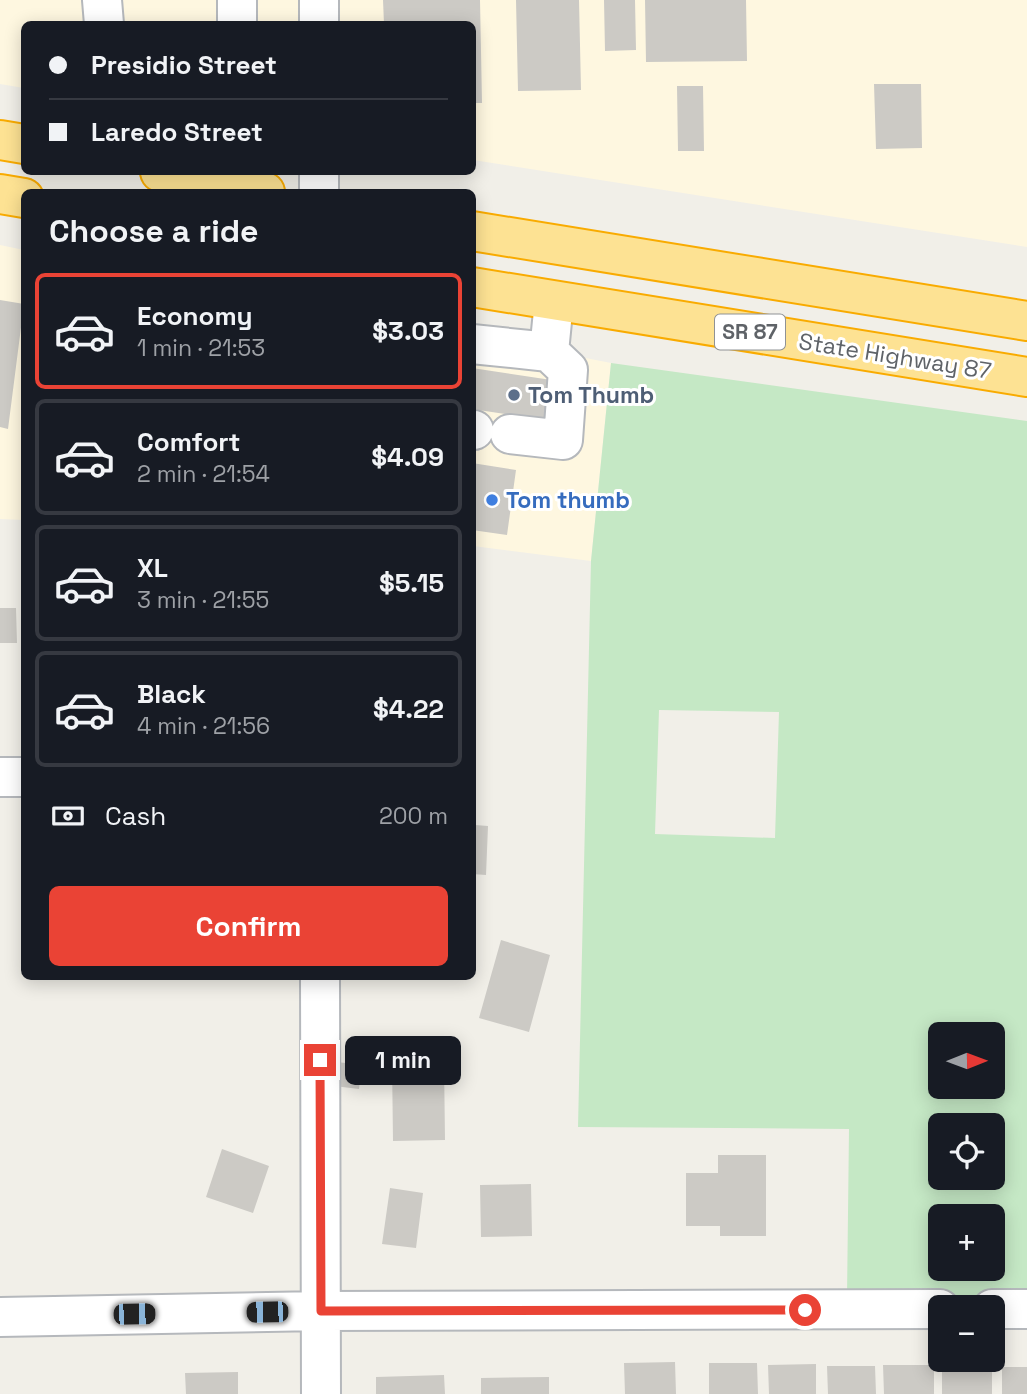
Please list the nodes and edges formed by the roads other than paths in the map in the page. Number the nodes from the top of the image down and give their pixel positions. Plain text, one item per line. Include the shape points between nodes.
1 (102, 0) edge
2 (237, 0) edge
3 (319, 0) edge
4 (104, 21) edge
5 (237, 21) edge
6 (319, 21) edge
7 (0, 140) edge
8 (21, 144) edge
9 (176, 175) edge
10 (249, 189) edge
11 (0, 194) edge
12 (21, 198) edge
13 (476, 232) edge
14 (476, 288) edge
15 (554, 301) junction
16 (1027, 321) edge
17 (476, 344) edge
18 (549, 352) junction
19 (1027, 377) edge
20 (486, 431) edge
21 (21, 777) edge
22 (0, 778) edge
23 (320, 980) edge
24 (1005, 1309) edge
25 (1027, 1309) edge
26 (928, 1310) edge
27 (321, 1311) junction
28 (0, 1317) edge
29 (321, 1394) edge

1 - 4 street
2 - 5 street
3 - 6 street
7 - 8 highway
9 - 10 highway
11 - 12 highway
13 - 16 highway, SR 87
14 - 15 highway, State Highway 87 / SR 87
15 - 18 street
15 - 19 highway, State Highway 87 / SR 87
17 - 18 street
18 - 20 street via 568,370 563,440
21 - 22 street
23 - 27 street
24 - 25 street
26 - 27 street
27 - 28 street
27 - 29 street

